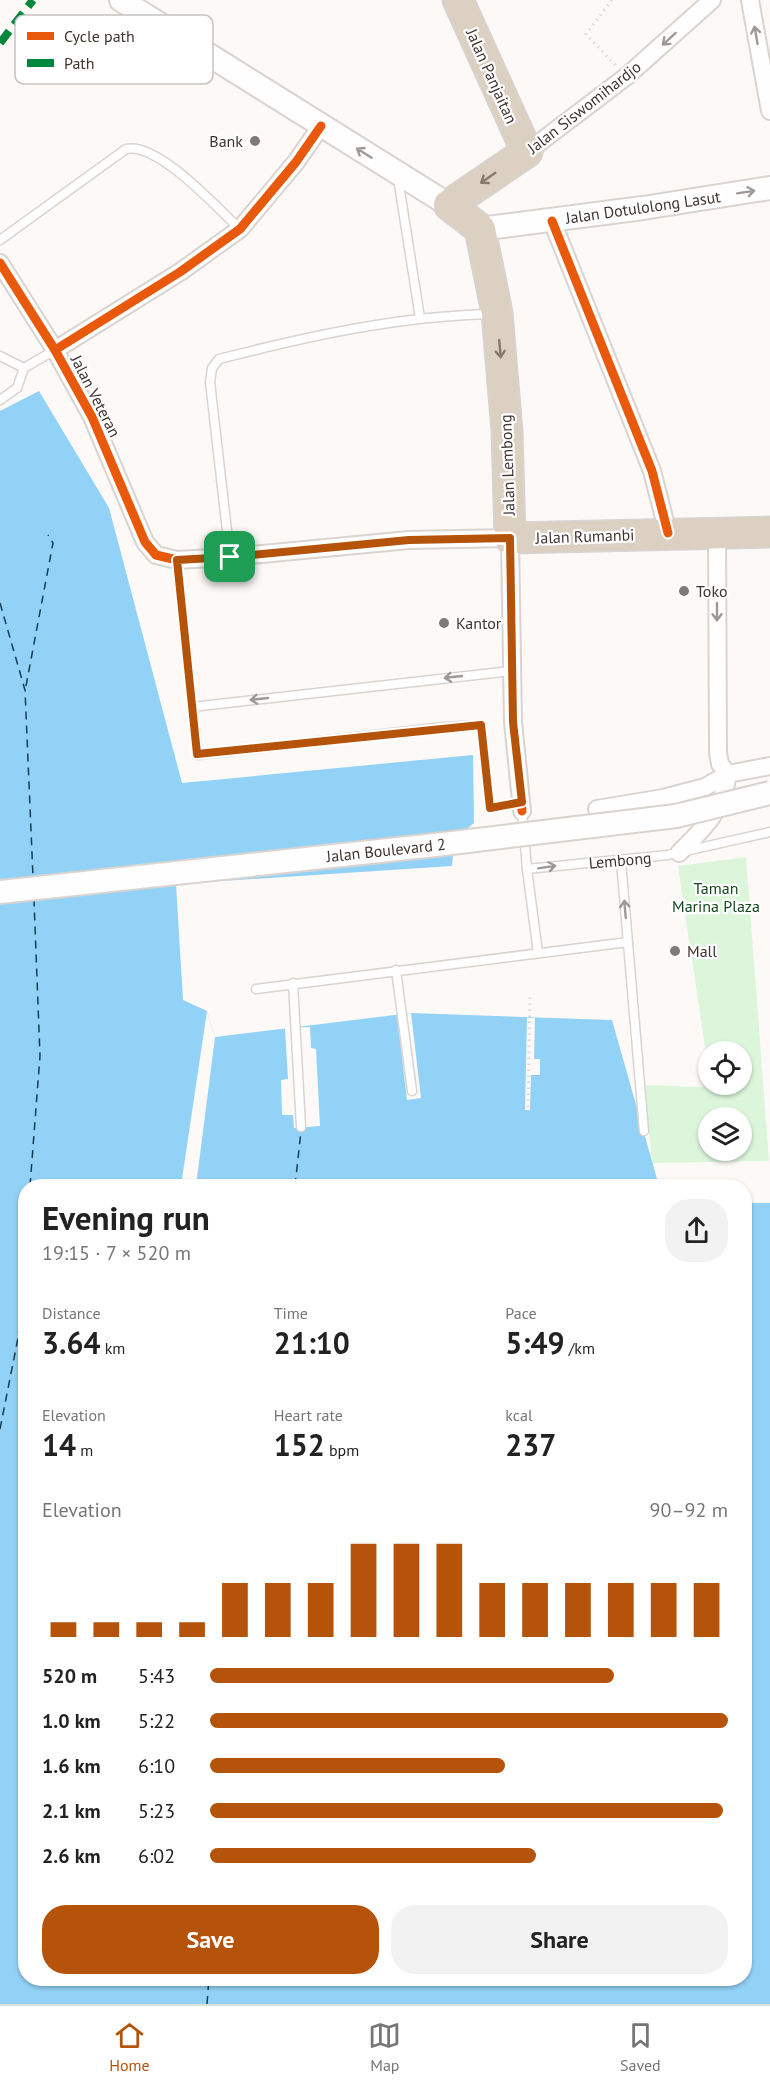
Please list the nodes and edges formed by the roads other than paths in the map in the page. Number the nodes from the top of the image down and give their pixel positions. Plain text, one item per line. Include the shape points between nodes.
1 (121, 0) edge
2 (458, 0) edge
3 (712, 0) edge
4 (750, 0) edge
5 (145, 15) edge
6 (213, 58) edge
7 (770, 111) edge
8 (321, 126) junction
9 (526, 152) junction
10 (398, 174) junction
11 (770, 188) edge
12 (449, 205) junction
13 (552, 221) junction
14 (240, 229) junction
15 (480, 229) junction
16 (0, 240) edge
17 (0, 263) edge
18 (497, 313) junction
19 (420, 318) junction
20 (55, 350) junction
21 (0, 356) edge
22 (24, 368) junction
23 (0, 400) edge
24 (770, 532) edge
25 (668, 533) junction
26 (717, 533) junction
27 (510, 538) junction
28 (151, 550) joint
29 (230, 557) junction
30 (177, 560) junction
31 (511, 670) junction
32 (192, 706) junction
33 (770, 766) edge
34 (728, 774) junction
35 (770, 793) edge
36 (522, 806) junction
37 (597, 809) dead end
38 (770, 832) edge
39 (679, 853) junction
40 (621, 861) junction
41 (527, 869) junction
42 (0, 892) edge
43 (628, 942) junction
44 (538, 953) junction
45 (396, 970) junction
46 (293, 983) junction
47 (256, 988) dead end
48 (412, 1091) dead end
49 (301, 1127) dead end
50 (644, 1131) dead end

1 - 5 main road
2 - 9 highway, Jalan Panjaitan
3 -> 9 street, Jalan Siswomihardjo via 627,76
7 -> 4 street
6 - 8 main road
10 -> 8 main road
8 - 14 street
9 -> 12 highway, Jalan Siswomihardjo
10 - 12 main road
10 - 19 lane
13 -> 11 main road, Jalan Dotulolong Lasut
12 - 15 highway
13 - 15 main road, Jalan Dotulolong Lasut
13 - 25 street via 652,471
14 - 16 lane via 169,164 135,147 126,149
14 - 20 street via 180,272
15 - 18 highway, Jalan Lembong
17 - 20 street, Jalan Veteran
18 - 19 lane
18 -> 27 highway, Jalan Lembong via 507,431
19 - 29 lane via 322,334 219,359 212,368 210,382
20 - 22 lane
20 - 28 street, Jalan Veteran via 93,417
21 - 22 lane
22 - 23 lane via 17,388
24 - 26 highway, Jalan Rumanbi
25 - 26 highway, Jalan Rumanbi
25 - 27 highway, Jalan Rumanbi
26 -> 34 street via 718,753
27 - 29 street, Jalan Rumanbi via 409,540
27 - 31 street, Jalan Lembong
28 - 30 street, Jalan Rumanbi via 163,558
29 - 30 street, Jalan Rumanbi
30 - 32 lane
31 -> 32 lane
31 - 36 street, Jalan Lembong
32 - 36 lane via 198,755 481,725 490,808
33 - 34 street
34 - 37 street via 705,787
34 - 39 street via 725,793 711,822
35 - 42 main road, Jalan Boulevard 2, bridge via 676,816 612,826
36 - 41 lane
38 - 39 lane, Lembong
39 - 40 lane, Lembong
41 -> 40 lane, Lembong
43 -> 40 lane
41 - 44 lane
43 - 44 lane
43 - 50 lane
44 - 45 lane
45 - 46 lane
45 - 48 lane
46 - 47 lane
46 - 49 lane

